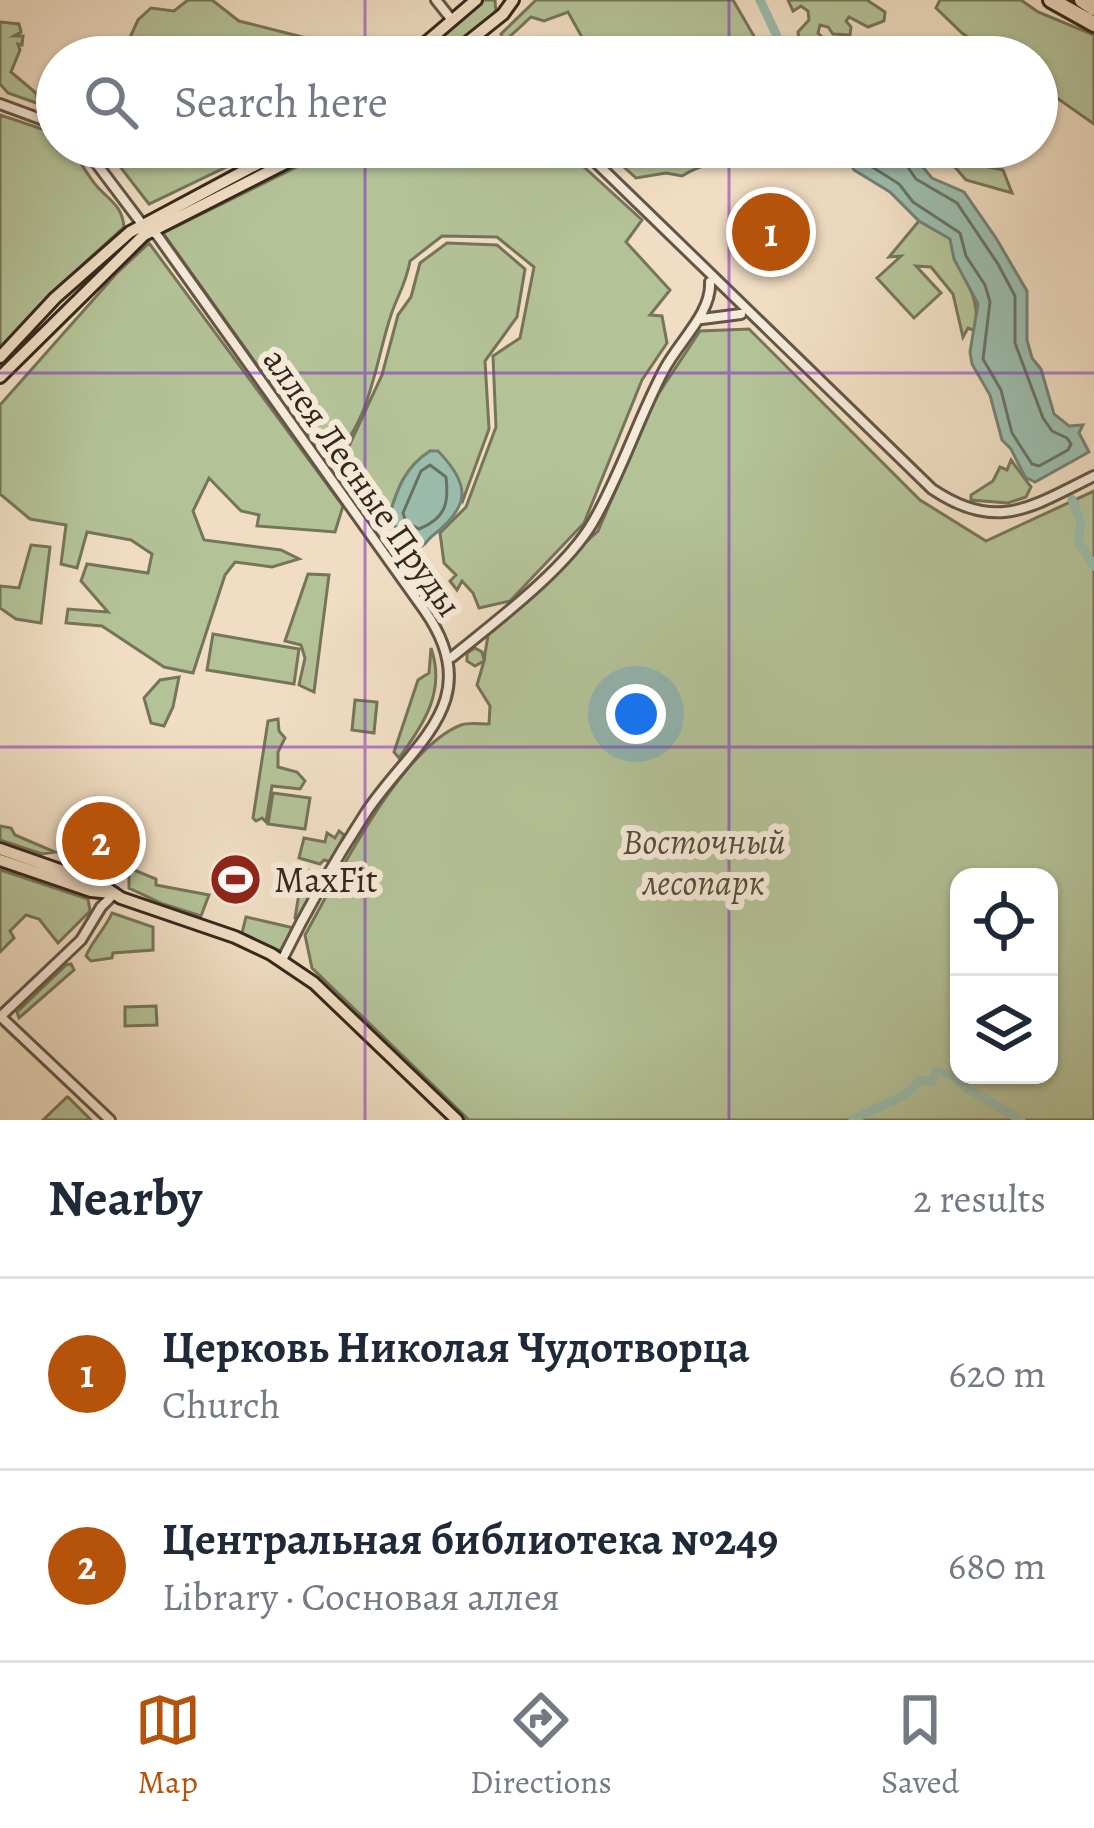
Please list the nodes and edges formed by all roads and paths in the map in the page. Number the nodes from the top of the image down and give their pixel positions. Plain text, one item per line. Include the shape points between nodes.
1 (436, 0) edge
2 (476, 0) edge
3 (516, 0) edge
4 (1052, 0) edge
5 (1082, 0) edge
6 (502, 7) edge
7 (1094, 8) edge
8 (452, 20) junction
9 (1094, 24) edge
10 (434, 36) edge
11 (474, 36) edge
12 (0, 104) edge
13 (36, 117) edge
14 (100, 168) edge
15 (253, 168) edge
16 (271, 168) edge
17 (602, 168) edge
18 (183, 208) junction
19 (142, 223) junction
20 (94, 261) junction
21 (102, 273) junction
22 (712, 287) dead end
23 (55, 298) junction
24 (67, 308) junction
25 (742, 314) dead end
26 (701, 319) junction
27 (0, 357) edge
28 (0, 377) edge
29 (1094, 476) edge
30 (452, 657) dead end
31 (0, 850) edge
32 (0, 860) edge
33 (91, 891) junction
34 (116, 897) junction
35 (100, 907) junction
36 (282, 960) junction
37 (0, 1017) edge
38 (110, 1120) edge
39 (457, 1120) edge

1 - 8 street
2 - 8 main road
3 - 6 main road
4 - 9 highway
5 - 7 highway
6 - 11 main road
8 - 10 main road
12 - 13 street
14 - 19 street, аллея Лесные Пруды
15 - 18 main road
16 - 18 main road
17 - 29 street via 951,502 1006,514
18 - 19 main road
19 - 20 main road
19 - 21 main road
19 - 36 street, аллея Лесные Пруды via 434,625 446,659 443,707 430,735 367,811
20 - 21 main road
20 - 23 main road
21 - 24 main road
22 - 26 street
23 - 24 main road
23 - 27 main road
24 - 28 main road
25 - 26 street
26 - 30 street via 662,373 591,525 545,577
31 - 34 main road via 100,884
32 - 33 main road
33 - 34 main road
33 - 35 street
34 - 35 street
34 - 36 main road
35 - 37 street via 81,940
36 - 39 main road
37 - 38 street

